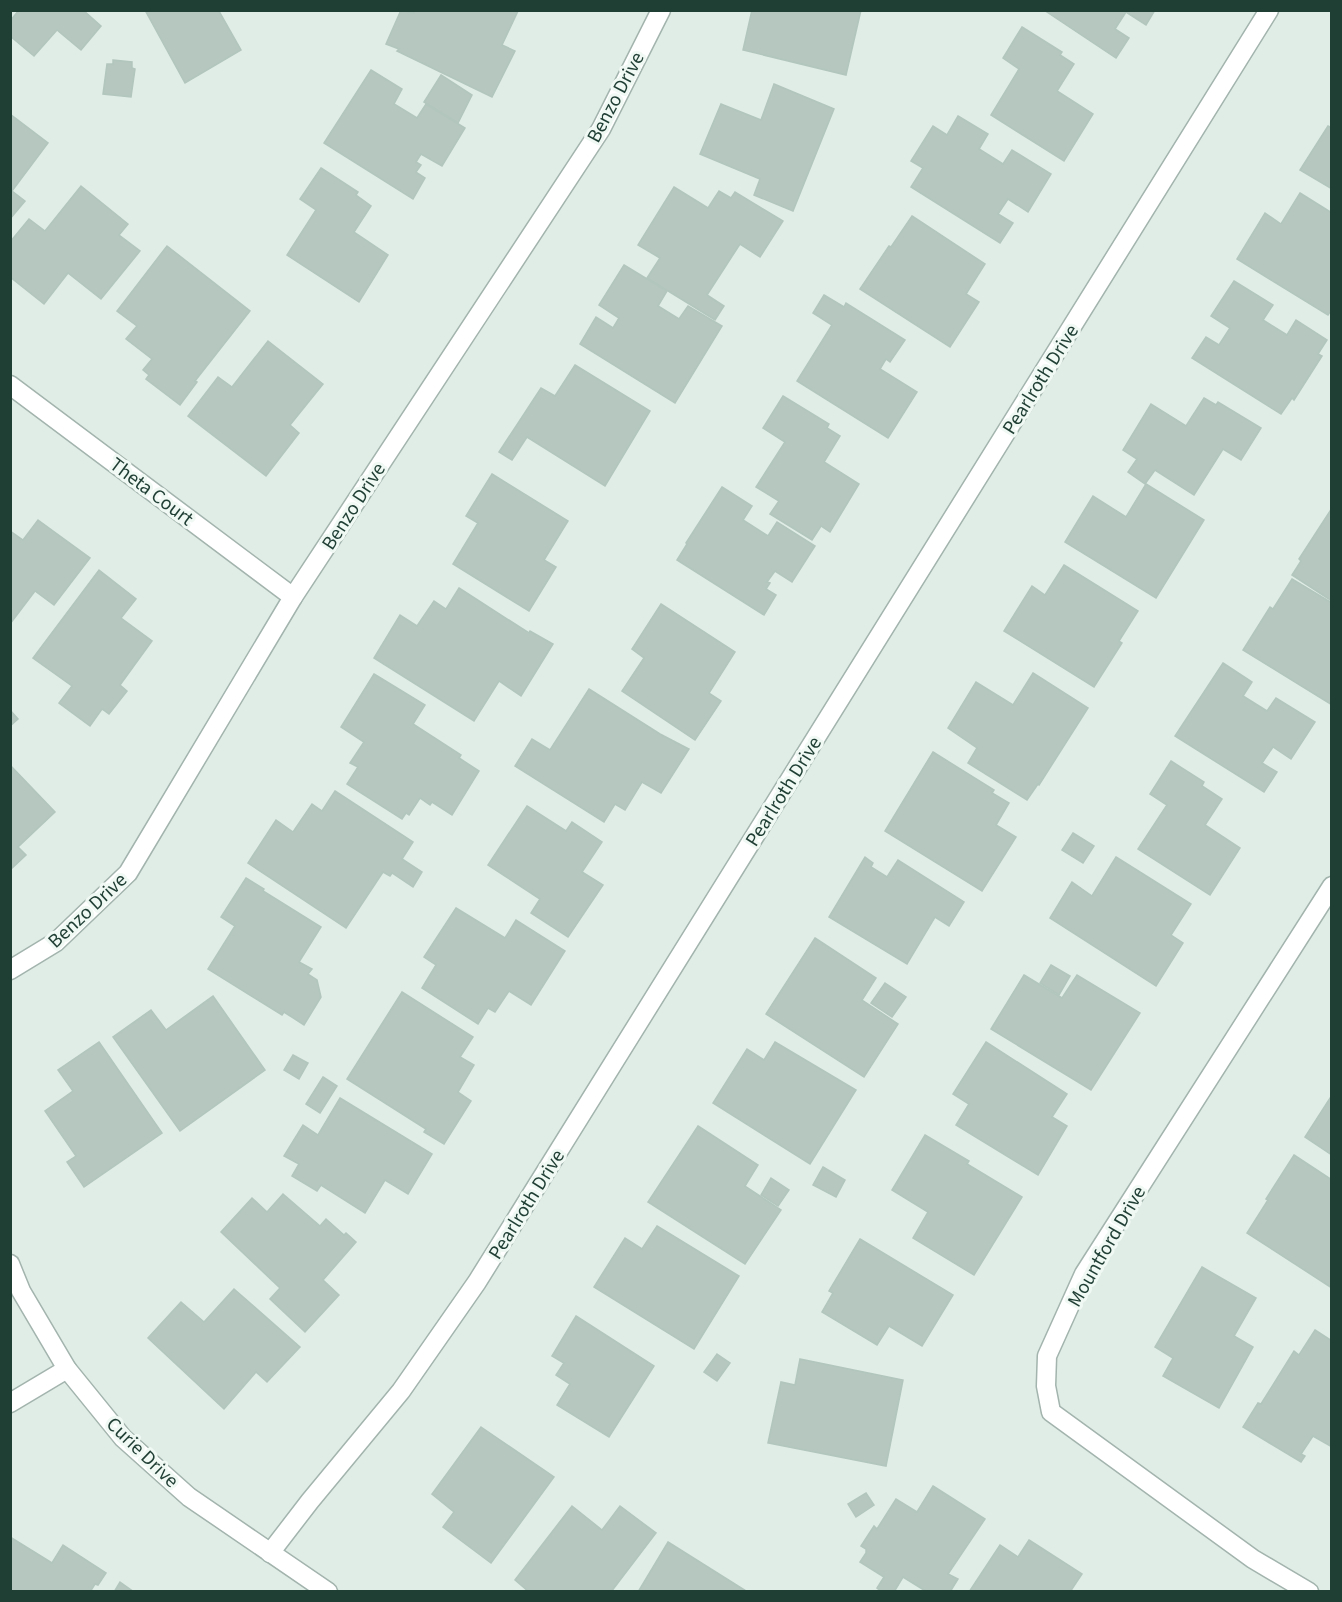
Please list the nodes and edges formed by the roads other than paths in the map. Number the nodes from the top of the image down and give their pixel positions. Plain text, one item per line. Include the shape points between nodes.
1 (661, 10) edge
2 (1269, 10) edge
3 (10, 385) edge
4 (293, 597) junction
5 (1332, 886) edge
6 (10, 970) edge
7 (10, 1264) edge
8 (67, 1369) junction
9 (10, 1403) edge
10 (270, 1553) junction
11 (328, 1592) edge
12 (1310, 1592) edge

1 - 4 street, Benzo Drive via 601,129
2 - 10 street, Pearlroth Drive via 477,1282 401,1391
3 - 4 street, Theta Court
4 - 6 street, Benzo Drive via 128,873 56,942
5 - 12 street, Mountford Drive via 1084,1274 1047,1356 1046,1376 1051,1412 1253,1559
7 - 8 street, Curie Drive via 21,1291
8 - 9 street
8 - 10 street, Curie Drive via 123,1438 189,1497
10 - 11 street, Curie Drive

